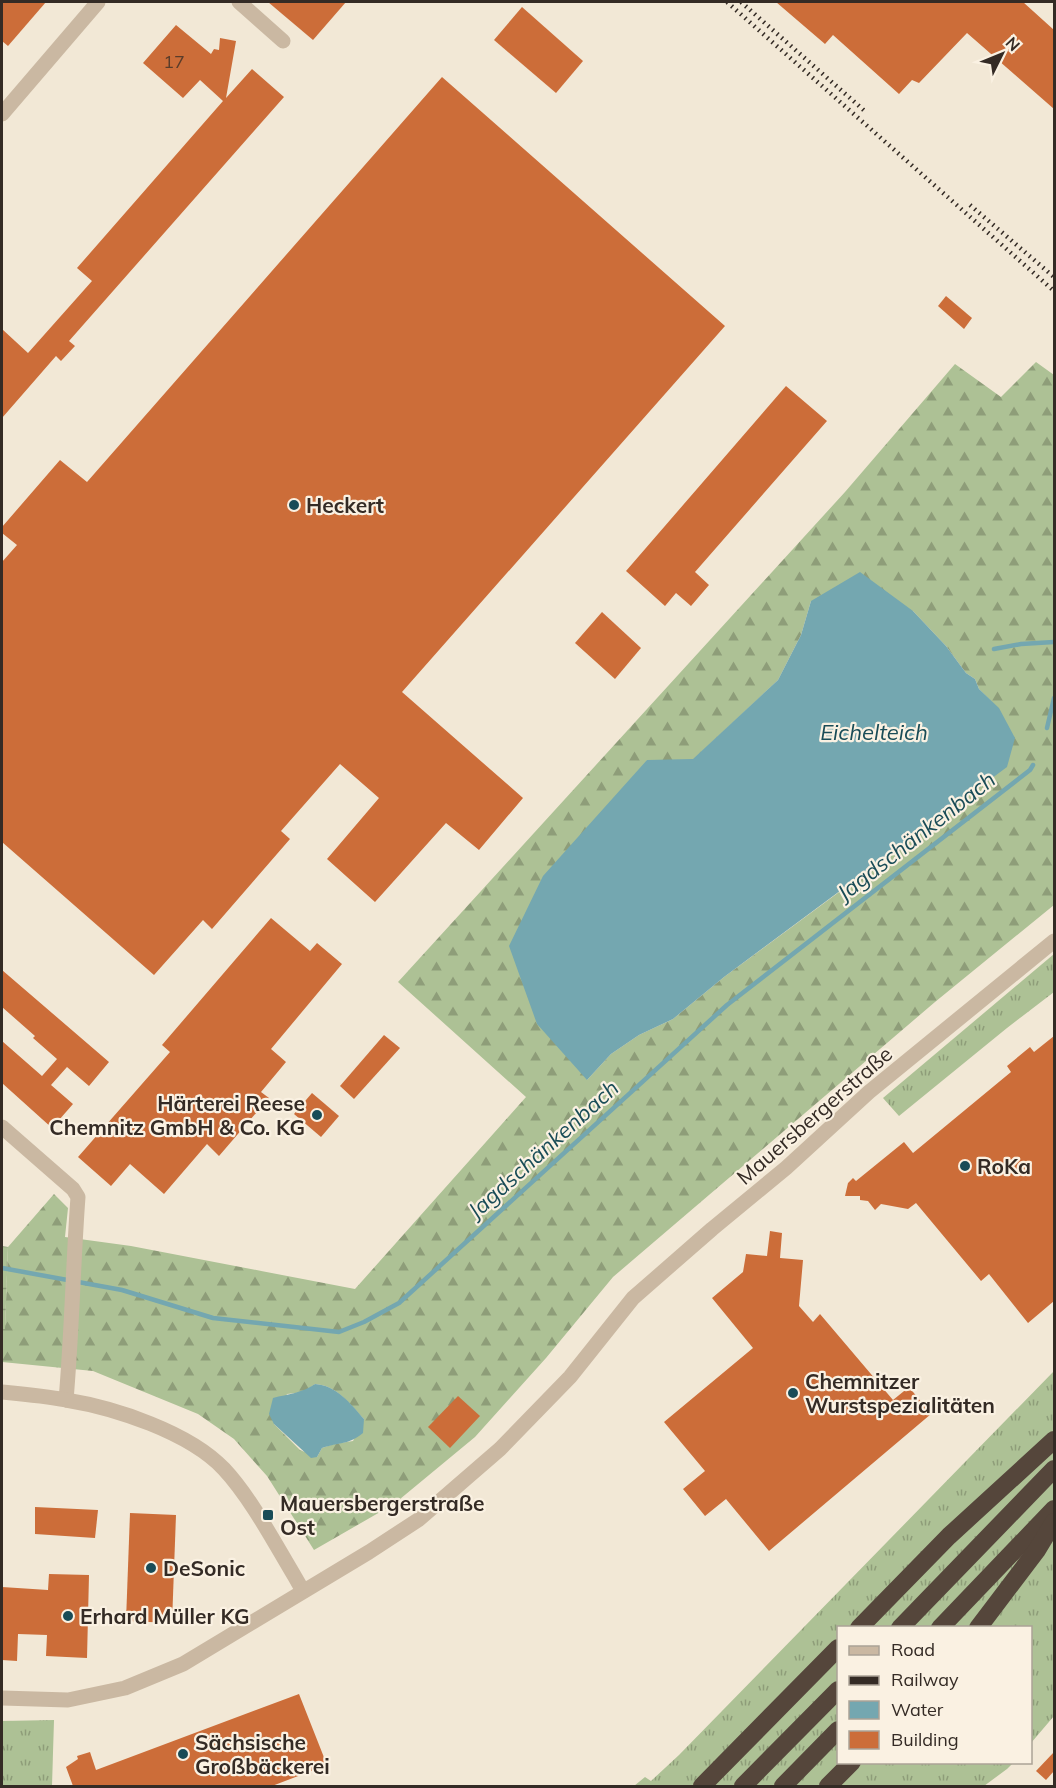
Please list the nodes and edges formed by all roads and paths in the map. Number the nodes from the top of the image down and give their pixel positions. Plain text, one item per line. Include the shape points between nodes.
1 (98, 2) edge
2 (238, 2) edge
3 (283, 41) dead end
4 (2, 114) edge
5 (1054, 941) edge
6 (2, 1127) edge
7 (2, 1392) edge
8 (66, 1400) junction
9 (1054, 1440) edge
10 (1054, 1469) edge
11 (1054, 1509) edge
12 (1054, 1522) edge
13 (303, 1591) junction
14 (861, 1626) edge
15 (902, 1626) edge
16 (942, 1626) edge
17 (980, 1626) edge
18 (837, 1649) edge
19 (837, 1691) edge
20 (2, 1698) edge
21 (837, 1731) edge
22 (850, 1764) edge
23 (702, 1786) edge
24 (743, 1786) edge
25 (783, 1786) edge
26 (828, 1786) edge

1 - 4 street
2 - 3 street
5 - 13 street, Mauersbergerstraße via 869,1092 633,1298 570,1377 500,1449 418,1520
6 - 8 street via 78,1197
7 - 8 street
8 - 13 street via 174,1433 222,1467 239,1487
9 - 14 highway via 950,1536
10 - 15 highway
11 - 16 highway
12 - 17 highway
13 - 20 street, Mauersbergerstraße via 183,1664 125,1688 68,1700
18 - 23 highway
19 - 24 highway
21 - 25 highway
22 - 26 highway

